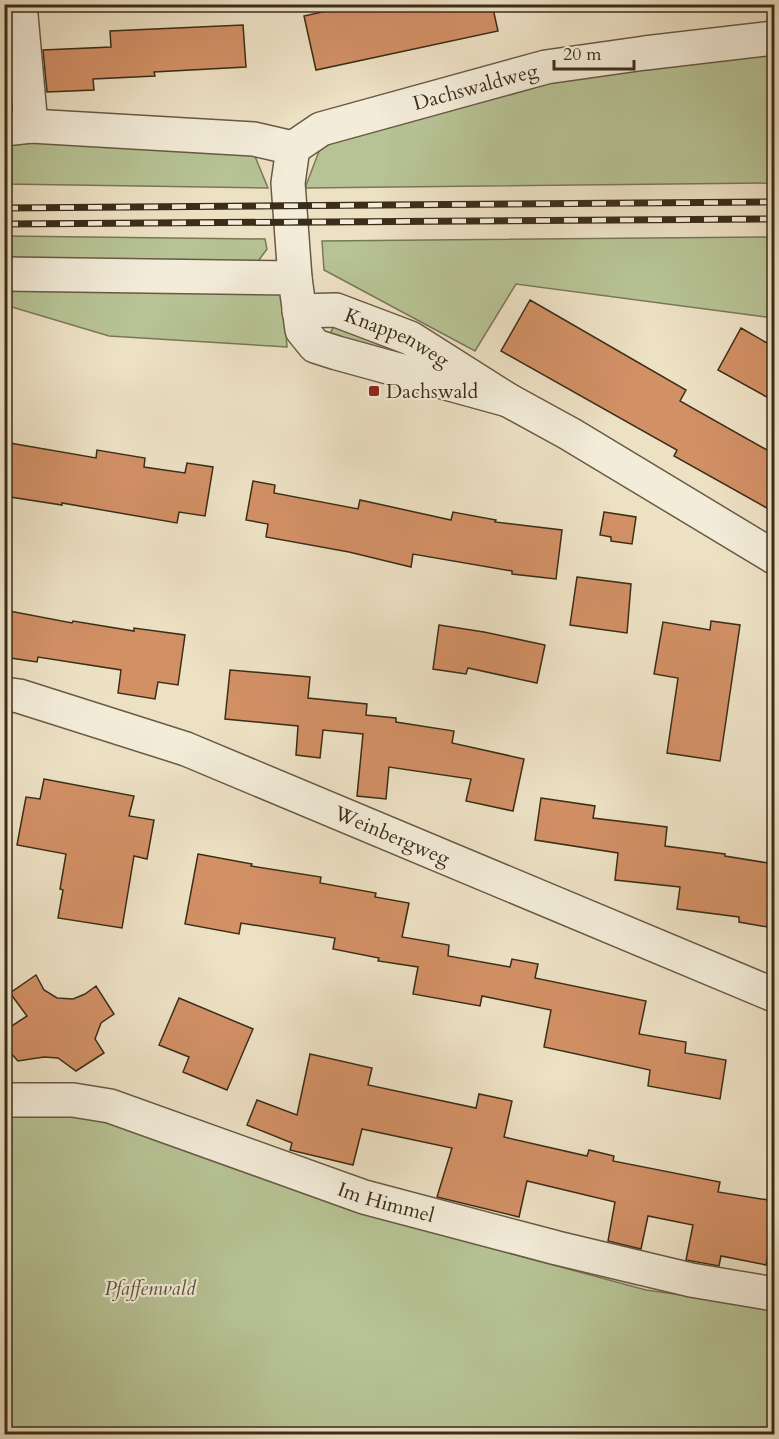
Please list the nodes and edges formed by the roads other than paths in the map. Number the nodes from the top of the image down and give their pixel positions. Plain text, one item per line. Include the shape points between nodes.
1 (20, 4) edge
2 (774, 38) edge
3 (18, 127) edge
4 (293, 148) junction
5 (4, 274) edge
6 (295, 278) junction
7 (774, 558) edge
8 (4, 694) edge
9 (774, 995) edge
10 (4, 1100) edge
11 (774, 1294) edge

1 - 3 street
2 - 4 street, Dachswaldweg via 546,67 321,129
3 - 4 street via 254,140
4 - 6 street via 288,183
5 - 6 street
6 - 7 street, Knappenweg via 302,330 315,346 508,400
8 - 9 street, Weinbergweg via 186,749
10 - 11 street, Im Himmel via 73,1100 110,1106 364,1197 691,1280

